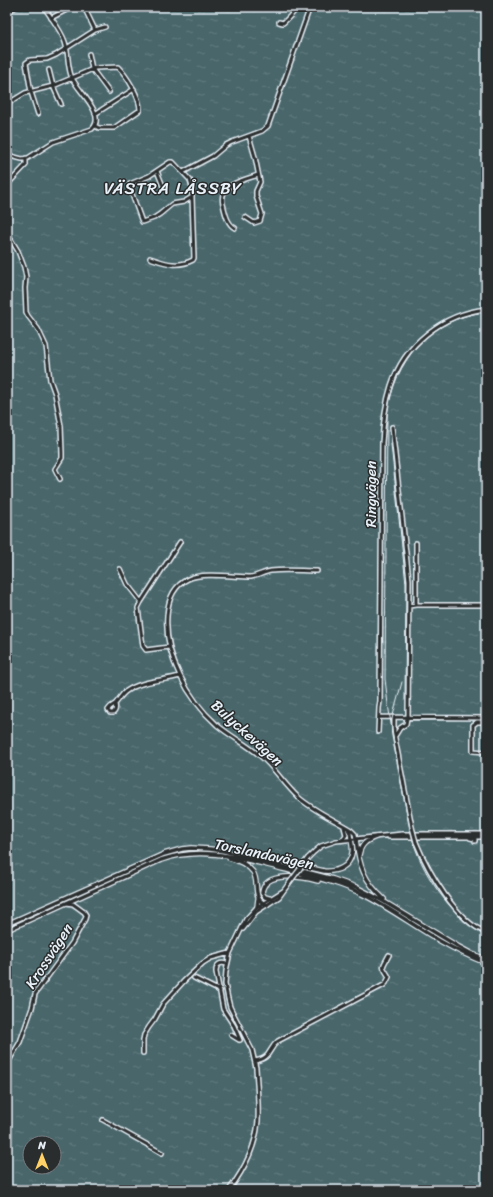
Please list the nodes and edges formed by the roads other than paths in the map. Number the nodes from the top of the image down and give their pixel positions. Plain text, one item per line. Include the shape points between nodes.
1 (16, 7) edge
2 (44, 7) edge
3 (72, 7) edge
4 (84, 7) edge
5 (299, 7) edge
6 (310, 7) edge
7 (7, 12) edge
8 (51, 18) junction
9 (279, 22) dead end
10 (105, 28) dead end
11 (96, 30) junction
12 (66, 48) junction
13 (89, 54) dead end
14 (92, 69) junction
15 (49, 70) dead end
16 (72, 78) junction
17 (53, 86) junction
18 (134, 89) junction
19 (32, 92) junction
20 (109, 92) dead end
21 (7, 104) edge
22 (61, 104) dead end
23 (38, 114) dead end
24 (95, 114) junction
25 (95, 126) junction
26 (249, 136) junction
27 (7, 155) edge
28 (26, 158) junction
29 (157, 171) junction
30 (183, 172) junction
31 (258, 175) junction
32 (7, 185) edge
33 (163, 186) dead end
34 (192, 197) junction
35 (244, 217) dead end
36 (235, 228) dead end
37 (7, 234) edge
38 (150, 258) dead end
39 (486, 309) edge
40 (392, 427) dead end
41 (60, 479) dead end
42 (180, 542) dead end
43 (416, 543) dead end
44 (120, 569) dead end
45 (317, 571) dead end
46 (141, 602) junction
47 (416, 605) junction
48 (486, 605) edge
49 (409, 606) junction
50 (169, 647) junction
51 (180, 676) junction
52 (115, 704) dead end
53 (379, 717) junction
54 (396, 718) junction
55 (407, 718) junction
56 (486, 718) edge
57 (486, 722) edge
58 (378, 732) dead end
59 (395, 736) junction
60 (486, 752) edge
61 (344, 827) junction
62 (474, 834) junction
63 (376, 837) junction
64 (465, 837) junction
65 (484, 837) edge
66 (354, 839) junction
67 (340, 841) junction
68 (475, 841) dead end
69 (210, 849) junction
70 (217, 854) junction
71 (358, 860) junction
72 (283, 891) junction
73 (263, 894) junction
74 (78, 898) junction
75 (272, 899) junction
76 (67, 903) junction
77 (379, 903) junction
78 (77, 906) junction
79 (262, 906) junction
80 (396, 909) junction
81 (7, 924) edge
82 (7, 930) edge
83 (486, 932) edge
84 (230, 953) junction
85 (389, 955) dead end
86 (486, 959) edge
87 (486, 963) edge
88 (227, 964) junction
89 (194, 978) dead end
90 (220, 992) junction
91 (230, 1035) dead end
92 (143, 1053) dead end
93 (255, 1062) junction
94 (7, 1064) edge
95 (103, 1120) dead end
96 (162, 1153) dead end
97 (229, 1190) edge

1 - 7 street
2 - 8 street
3 - 8 street
4 - 11 street
5 - 9 street via 284,23
6 - 26 street via 269,125
8 - 12 street
10 - 11 street
11 - 12 street
12 - 16 street
12 - 19 street via 47,59 30,60 26,63
13 - 14 street
14 - 16 street
14 - 18 street via 118,67
14 - 20 street
15 - 17 street
16 - 17 street
16 - 24 street
17 - 19 street
17 - 22 street
18 - 24 street
18 - 25 street via 140,107 138,111 114,128
19 - 21 street via 21,95
19 - 23 street
24 - 25 street
25 - 28 street via 54,142
26 - 30 street via 226,145 213,156
26 - 31 street
27 - 28 street
28 - 32 street via 26,165
29 - 30 street via 173,162
29 - 33 street
29 - 34 street via 129,186 142,222 154,218 172,204 184,202
30 - 34 street via 192,184
31 - 35 street via 260,184 256,196 262,214 261,219 254,223
31 - 36 street via 232,184 225,191 222,201 229,224
34 - 38 street via 193,260 172,265
37 - 41 street via 18,251 25,272 26,312 38,329 47,351 50,380 61,429 62,458 55,469
39 - 53 street, Ringvägen via 454,317 422,338 399,367 388,394 383,430
40 - 49 street via 409,580
42 - 46 street
43 - 47 street
44 - 46 street via 127,584
45 - 50 street, Bulyckevägen via 273,571 252,576 198,576 188,579 177,588 168,604 166,628
46 - 50 street via 138,608 143,646 146,650
47 - 48 street
47 - 49 street
49 - 55 street
50 - 51 street, Bulyckevägen
51 - 52 street via 131,688
51 - 61 street, Bulyckevägen via 196,701 217,725 259,755 298,797
53 - 54 street
53 - 58 street, Ringvägen
54 - 55 street
54 - 59 street
55 - 56 street
55 - 59 street via 406,724
57 - 60 street via 476,722 473,725 473,752
59 - 83 street, bridge via 412,827 428,868 442,891 464,917
61 - 66 street
61 - 67 street via 346,835
62 - 63 street via 402,834
62 - 65 street
62 - 65 street
63 - 64 street
63 - 66 street
63 - 71 main road via 362,844
64 - 65 street
64 - 68 street via 473,838
66 - 67 street
66 - 69 main road via 350,861 342,868 332,871 219,848
66 - 71 main road
67 - 72 street, bridge via 321,846 314,852
69 - 80 main road, Torslandavägen via 244,855 339,881
69 - 81 main road, Torslandavägen via 182,849 164,854
70 - 74 main road, Torslandavägen via 191,854 168,858
70 - 77 main road, Torslandavägen via 331,882
70 - 79 main road via 239,861 252,871
71 - 80 main road via 363,874 374,890
72 - 75 street
72 - 79 street via 279,897
73 - 75 main road
73 - 77 main road via 267,882 288,877 327,883
73 - 79 main road
74 - 76 main road, Torslandavägen
74 - 78 street, Krossvägen
75 - 79 street
76 - 78 street, Krossvägen
76 - 82 main road, Torslandavägen
77 - 87 main road, Torslandavägen via 440,941
78 - 94 street, Krossvägen via 85,912 86,920 35,994 20,1042
79 - 84 street via 238,935
80 - 86 main road, Torslandavägen via 472,954
84 - 88 street
84 - 92 street via 203,963 163,1004 144,1035
85 - 93 street via 383,967 389,977 386,983 278,1041 267,1056
88 - 90 street via 218,964 216,967
88 - 93 street via 225,984 230,1007 252,1050
89 - 90 street
90 - 91 street via 223,1009 240,1040
93 - 97 street via 258,1121 246,1164
95 - 96 street

